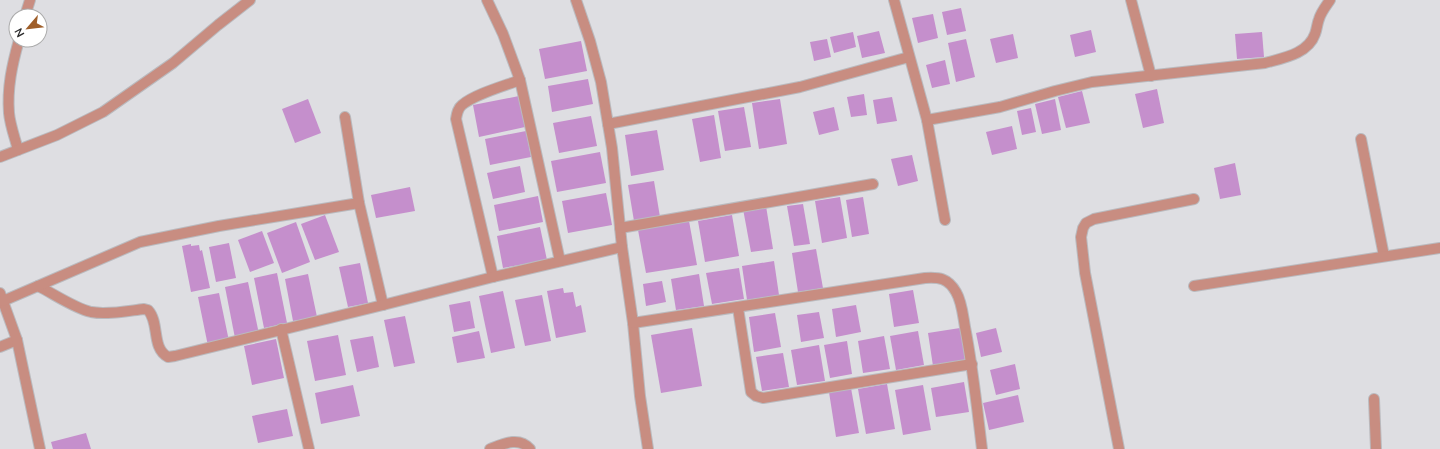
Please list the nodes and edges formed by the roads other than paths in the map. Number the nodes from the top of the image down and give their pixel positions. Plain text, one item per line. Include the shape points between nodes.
1 (250, 0) edge
2 (487, 0) edge
3 (576, 0) edge
4 (894, 0) edge
5 (1131, 0) edge
6 (1330, 0) edge
7 (17, 48) edge
8 (909, 57) junction
9 (1150, 76) junction
10 (520, 80) junction
11 (345, 116) dead end
12 (926, 120) junction
13 (608, 124) junction
14 (1361, 139) dead end
15 (18, 150) junction
16 (0, 157) edge
17 (873, 184) dead end
18 (1194, 199) dead end
19 (358, 203) junction
20 (945, 220) dead end
21 (620, 228) junction
22 (622, 247) junction
23 (1440, 248) edge
24 (1384, 256) junction
25 (560, 261) junction
26 (493, 276) junction
27 (38, 286) junction
28 (1194, 286) dead end
29 (2, 297) edge
30 (384, 305) junction
31 (738, 308) junction
32 (633, 323) junction
33 (281, 329) junction
34 (17, 340) junction
35 (0, 347) edge
36 (972, 364) junction
37 (1374, 399) dead end
38 (40, 449) edge
39 (309, 449) edge
40 (490, 449) edge
41 (530, 449) edge
42 (648, 449) edge
43 (982, 449) edge
44 (1119, 449) edge
45 (1376, 449) edge

1 - 15 street via 174,64 103,112 57,135
2 - 10 street
3 - 13 street via 601,82
4 - 8 street
5 - 9 street
6 - 9 street via 1319,18 1315,36 1299,53 1265,63
7 - 15 street via 8,89 9,114
8 - 12 street
8 - 13 street via 800,87
9 - 12 street via 1092,82 1000,107
10 - 25 street
10 - 26 street via 471,99 457,111 456,119
11 - 19 street
12 - 20 street
13 - 21 street
14 - 24 street
15 - 16 street
17 - 21 street
18 - 44 street via 1094,219 1086,222 1083,228 1085,273
19 - 27 street via 212,227 140,242
19 - 30 street
21 - 22 street
22 - 25 street
22 - 32 street
23 - 24 street
24 - 28 street
25 - 26 street
26 - 30 street
27 - 29 street
27 - 33 street via 91,312 148,310 160,350 168,357
29 - 34 street
30 - 33 street
31 - 32 street
31 - 36 street via 939,277 948,282 956,292
31 - 36 street via 751,392 763,398
32 - 42 street
33 - 39 street
34 - 35 street
34 - 38 street
36 - 43 street
37 - 45 street
40 - 41 street via 516,442 525,444

